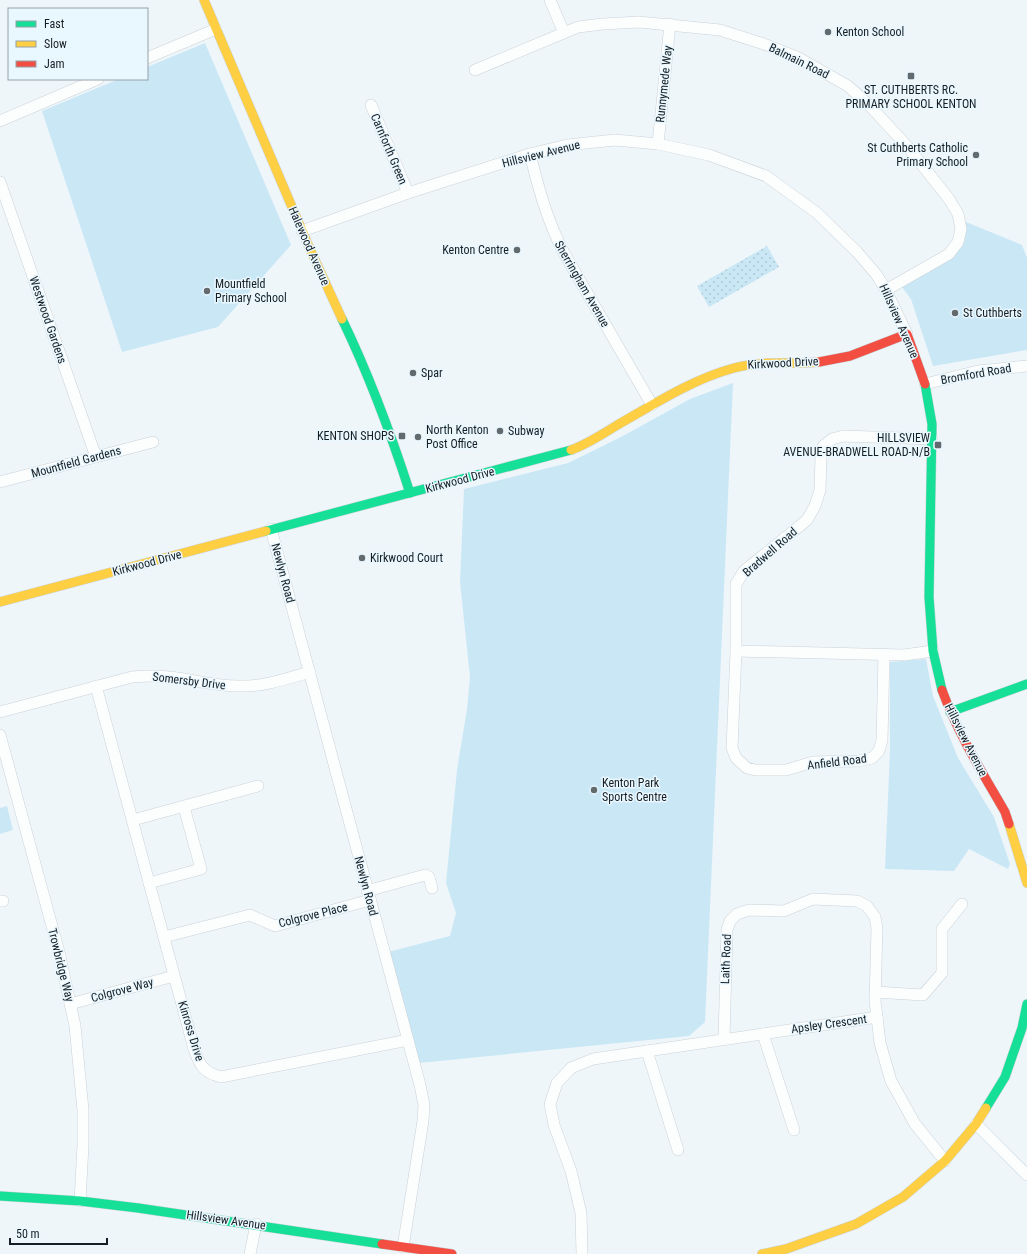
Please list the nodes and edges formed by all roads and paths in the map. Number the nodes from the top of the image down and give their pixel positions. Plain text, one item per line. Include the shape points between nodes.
1 (204, 0) edge
2 (550, 0) edge
3 (670, 24) junction
4 (216, 29) junction
5 (564, 33) junction
6 (148, 58) edge
7 (475, 70) dead end
8 (96, 80) edge
9 (371, 105) dead end
10 (0, 120) edge
11 (658, 144) junction
12 (530, 154) junction
13 (0, 182) edge
14 (408, 193) junction
15 (302, 231) junction
16 (886, 290) junction
17 (906, 334) junction
18 (1027, 366) edge
19 (925, 384) junction
20 (652, 405) junction
21 (932, 439) junction
22 (153, 442) dead end
23 (96, 457) junction
24 (0, 482) edge
25 (410, 493) junction
26 (271, 529) junction
27 (0, 602) edge
28 (736, 651) junction
29 (933, 651) junction
30 (884, 655) junction
31 (310, 672) junction
32 (1027, 684) edge
33 (96, 686) junction
34 (0, 712) edge
35 (950, 712) junction
36 (0, 735) edge
37 (258, 786) dead end
38 (184, 807) junction
39 (133, 820) junction
40 (149, 882) junction
41 (1027, 883) edge
42 (432, 888) dead end
43 (369, 896) junction
44 (962, 904) dead end
45 (164, 937) junction
46 (174, 976) junction
47 (875, 992) junction
48 (70, 1004) junction
49 (1027, 1004) edge
50 (877, 1017) junction
51 (763, 1034) junction
52 (724, 1039) junction
53 (408, 1040) junction
54 (647, 1051) junction
55 (976, 1124) junction
56 (794, 1130) dead end
57 (678, 1150) dead end
58 (945, 1160) junction
59 (1027, 1175) edge
60 (0, 1196) edge
61 (80, 1201) junction
62 (256, 1224) junction
63 (403, 1247) junction
64 (250, 1254) edge
65 (452, 1254) edge
66 (582, 1254) edge
67 (762, 1254) edge

1 - 4 street, Halewood Avenue
2 - 5 street
3 - 5 street, Balmain Road via 603,24 578,27
3 - 11 street, Runnymede Way
3 - 16 street, Balmain Road via 720,30 797,57 848,86 906,146 949,199 958,214 961,229 958,242 949,254
4 - 6 street
4 - 15 street, Halewood Avenue
5 - 7 street, Balmain Road
8 - 10 street
9 - 14 street, Carnforth Green
11 - 12 street, Hillsview Avenue via 615,140
11 - 16 street, Hillsview Avenue via 709,155 766,176 817,213 876,274
12 - 14 street, Hillsview Avenue
12 - 20 street, Sherringham Avenue via 552,232
13 - 23 street, Westwood Gardens
14 - 15 street, Hillsview Avenue
15 - 25 street, Halewood Avenue via 355,346 397,452
16 - 17 street, Hillsview Avenue
17 - 19 street, Hillsview Avenue
17 - 20 street, Kirkwood Drive via 849,356 816,362 746,364 705,377
18 - 19 street, Bromford Road via 978,371
19 - 21 street, Hillsview Avenue
20 - 25 street, Kirkwood Drive via 572,450
21 - 28 street, Bradwell Road via 843,436 832,439 823,446 820,456 820,490 808,520 744,571 736,584
21 - 29 street, Hillsview Avenue via 929,597
22 - 23 street, Mountfield Gardens
23 - 24 street, Mountfield Gardens
25 - 26 street, Kirkwood Drive
26 - 27 street, Kirkwood Drive
26 - 31 street, Newlyn Road
28 - 30 street
28 - 30 street, Anfield Road via 732,748 736,758 747,768 755,770 786,770 813,762 872,758 879,752 882,740
29 - 30 street
29 - 35 street, Hillsview Avenue
31 - 33 street, Somersby Drive via 272,683 240,687 148,676 132,677
31 - 43 street, Newlyn Road
32 - 35 street
33 - 34 street, Somersby Drive
33 - 39 street, Kinross Drive
35 - 41 street, Hillsview Avenue via 1005,812
36 - 48 street, Trowbridge Way via 59,952
37 - 38 street
38 - 39 street
38 - 40 street via 201,869
39 - 40 street, Kinross Drive
40 - 45 street, Kinross Drive
42 - 43 street, Colgrove Place via 426,875
43 - 45 street, Colgrove Place via 275,926 250,915
43 - 53 street, Newlyn Road
44 - 47 street via 942,928 942,973 922,995
45 - 46 street, Kinross Drive
46 - 48 street, Colgrove Way
46 - 53 street, Kinross Drive via 200,1064 209,1073 221,1077
47 - 50 street, Laith Road
47 - 52 street, Laith Road via 877,928 875,917 867,906 857,902 813,899 784,911 750,910 737,914 730,921 727,930
48 - 61 street, Trowbridge Way via 75,1026 83,1110
49 - 55 street via 1022,1028 1005,1077
50 - 51 street, Apsley Crescent
50 - 58 street, Apsley Crescent via 880,1043 891,1081 915,1124
51 - 52 street, Apsley Crescent
51 - 56 street
52 - 54 street, Apsley Crescent
53 - 63 street, Newlyn Road via 424,1105
54 - 57 street
54 - 66 street, Apsley Crescent via 593,1059 571,1068 557,1083 550,1104 581,1213
55 - 58 street
55 - 59 street
58 - 67 street via 903,1197 856,1224 786,1249
60 - 61 street, Hillsview Avenue
61 - 62 street, Hillsview Avenue
62 - 63 street, Hillsview Avenue
62 - 64 street
63 - 65 street, Hillsview Avenue

